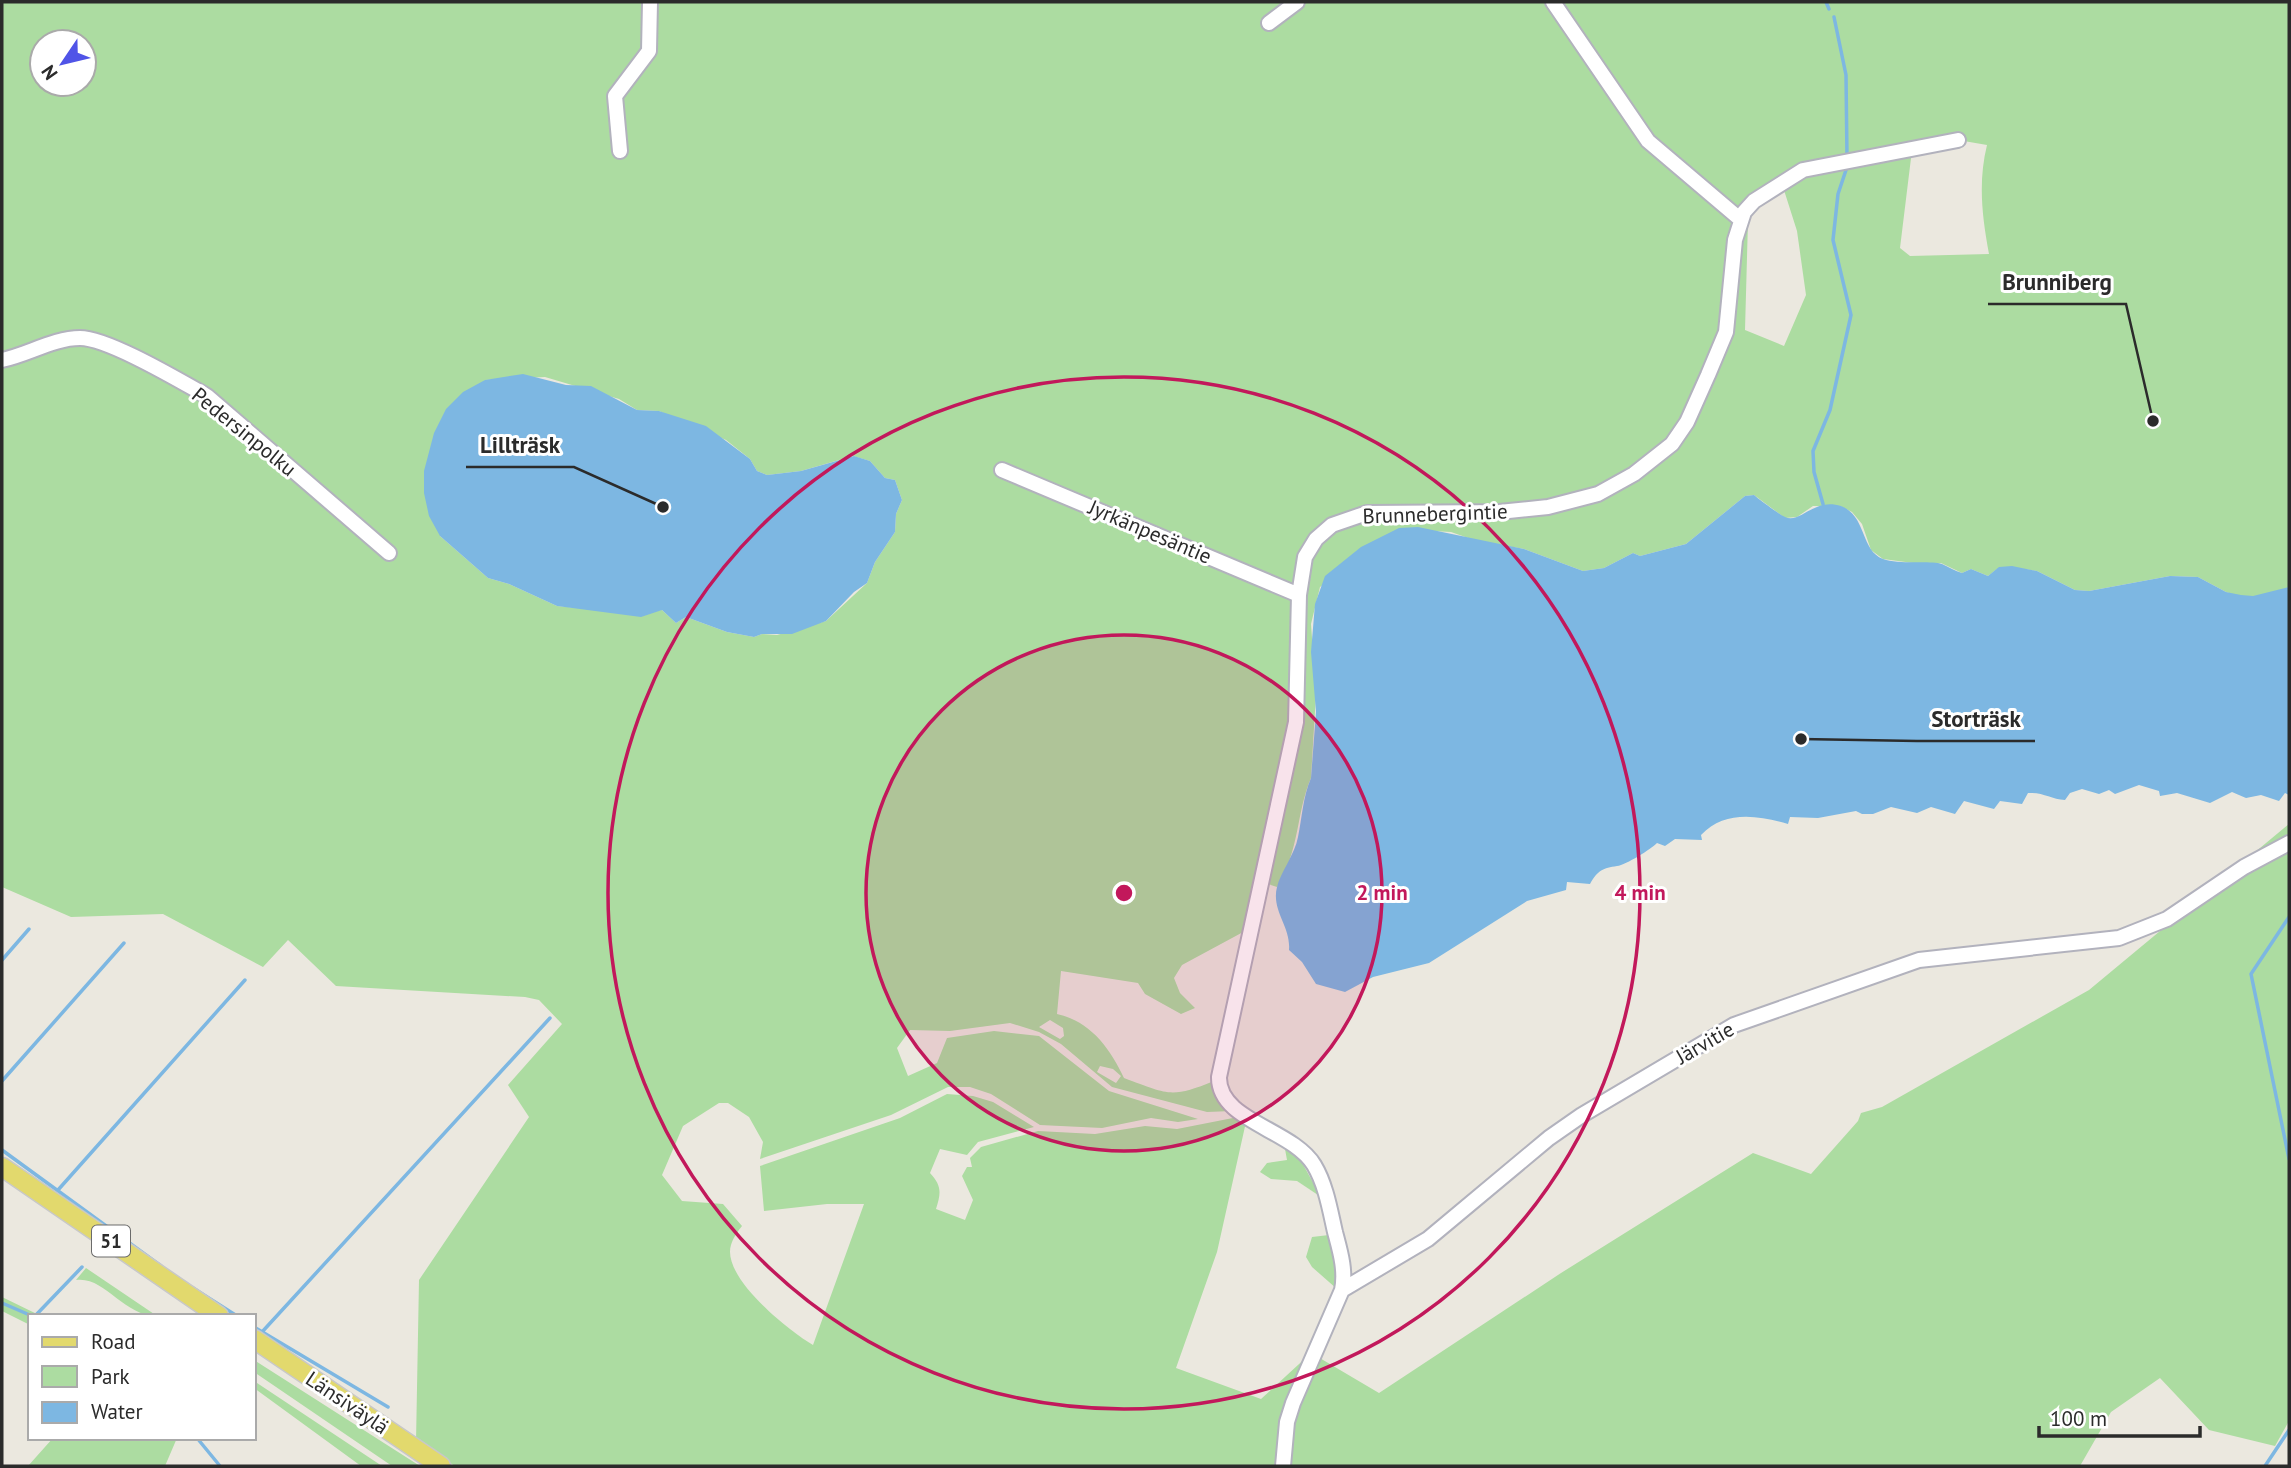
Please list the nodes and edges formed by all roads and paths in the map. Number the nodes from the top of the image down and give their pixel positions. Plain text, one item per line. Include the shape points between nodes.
1 (650, 2) edge
2 (1297, 2) edge
3 (1553, 2) edge
4 (1269, 23) dead end
5 (1958, 140) dead end
6 (620, 151) dead end
7 (1741, 220) junction
8 (2, 360) edge
9 (1002, 470) dead end
10 (388, 553) dead end
11 (1299, 595) junction
12 (2289, 843) edge
13 (2, 1167) edge
14 (1342, 1290) junction
15 (216, 1314) edge
16 (256, 1340) edge
17 (442, 1466) edge
18 (1283, 1466) edge

1 - 6 street via 649,51 615,96
2 - 4 street
3 - 7 street via 1648,141
5 - 7 street, Brunnebergintie via 1803,170 1762,194
7 - 11 street, Brunnebergintie via 1726,332 1687,422 1667,450 1605,490 1564,504 1531,510 1367,513 1342,520 1324,530 1309,547
8 - 10 street, Pedersinpolku via 80,338 121,352 207,396
9 - 11 street, Jyrkänpesäntie
11 - 14 street, Brunnebergintie via 1296,722 1219,1085 1239,1113 1286,1137 1314,1165 1340,1252
12 - 14 street, Järvitie via 2167,919 2119,939 1919,960 1734,1025 1574,1121 1428,1239
13 - 15 main road, 51
14 - 18 street via 1293,1403
16 - 17 main road, Länsiväylä

